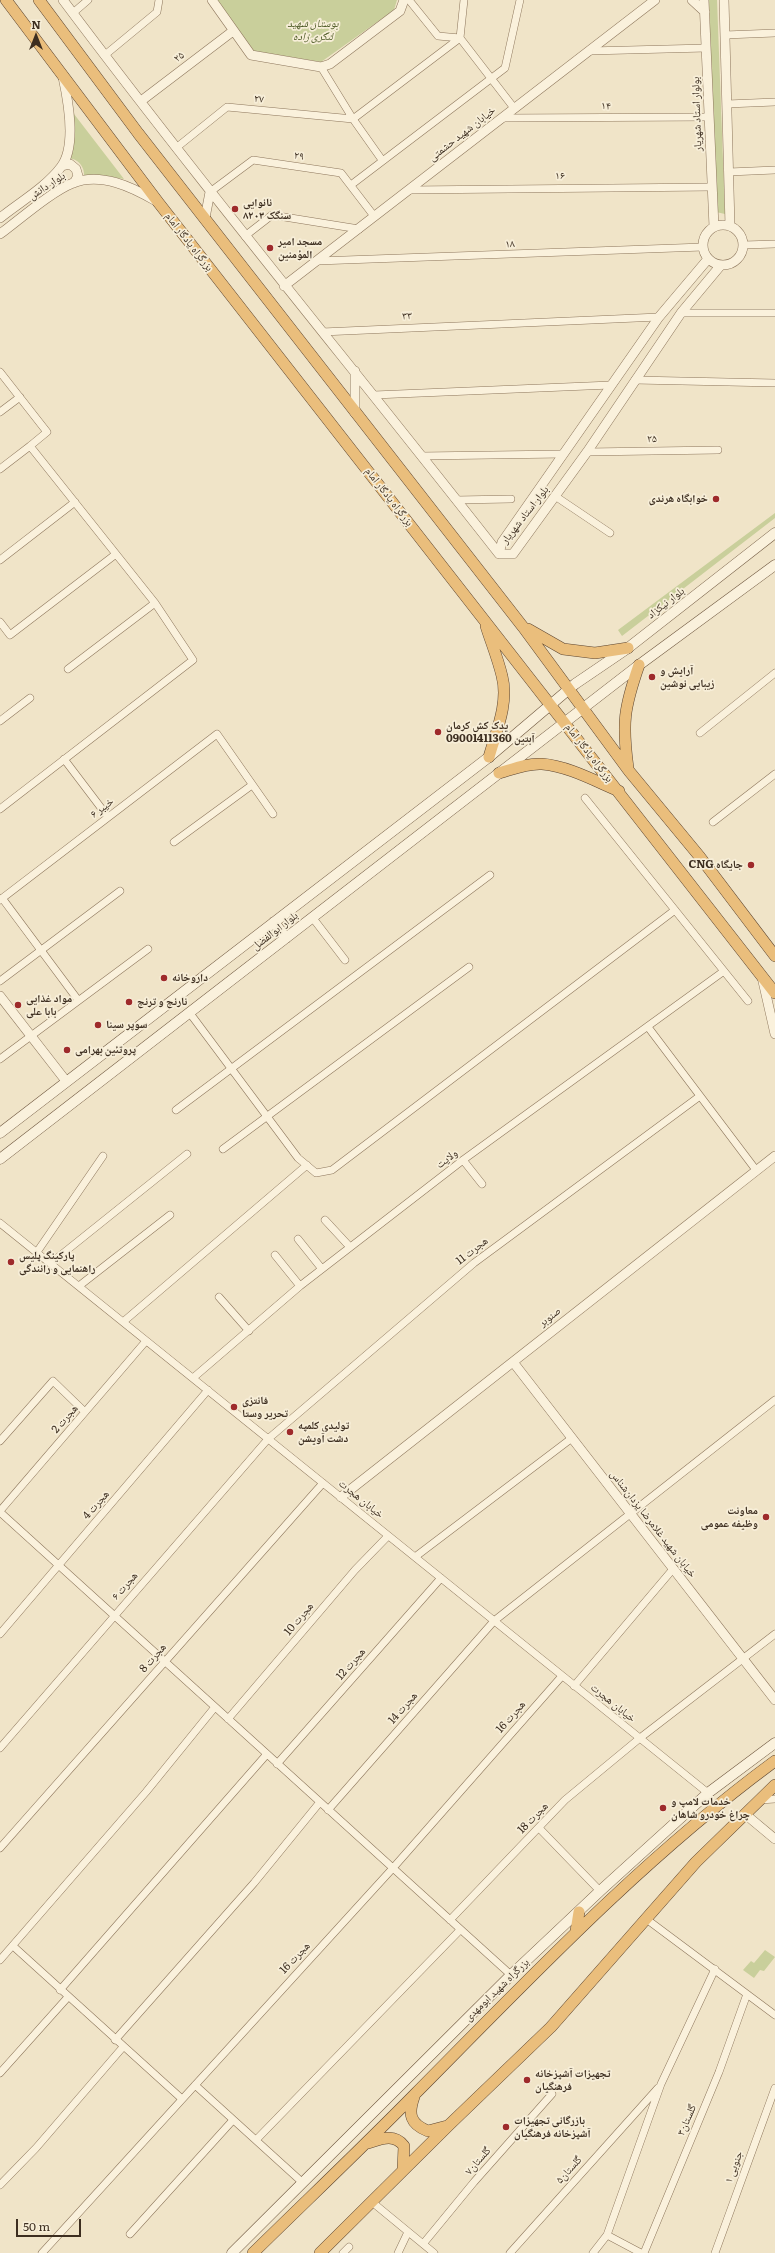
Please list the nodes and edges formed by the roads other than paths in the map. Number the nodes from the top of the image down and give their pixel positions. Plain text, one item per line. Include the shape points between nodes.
1 (6, 0) edge
2 (39, 0) edge
3 (62, 0) edge
4 (88, 0) edge
5 (159, 0) edge
6 (212, 0) edge
7 (404, 0) edge
8 (409, 0) edge
9 (464, 0) edge
10 (520, 0) edge
11 (655, 0) edge
12 (692, 0) edge
13 (704, 0) edge
14 (724, 0) edge
15 (705, 12) junction
16 (72, 13) junction
17 (233, 31) junction
18 (775, 33) edge
19 (725, 35) junction
20 (460, 38) junction
21 (706, 48) junction
22 (589, 51) junction
23 (105, 55) junction
24 (321, 67) junction
25 (63, 77) junction
26 (492, 78) junction
27 (141, 101) junction
28 (775, 102) edge
29 (727, 104) junction
30 (514, 108) junction
31 (709, 117) junction
32 (502, 118) junction
33 (353, 119) junction
34 (176, 148) junction
35 (382, 160) junction
36 (62, 166) junction
37 (775, 170) edge
38 (729, 172) junction
39 (74, 183) junction
40 (351, 185) junction
41 (712, 187) junction
42 (409, 190) junction
43 (210, 192) junction
44 (158, 202) junction
45 (374, 216) junction
46 (0, 218) edge
47 (205, 218) junction
48 (730, 226) junction
49 (714, 227) junction
50 (359, 228) junction
51 (0, 234) edge
52 (245, 236) junction
53 (775, 244) edge
54 (744, 245) junction
55 (703, 247) junction
56 (708, 259) junction
57 (317, 261) junction
58 (721, 265) junction
59 (284, 286) junction
60 (681, 313) junction
61 (775, 313) edge
62 (659, 317) junction
63 (322, 332) junction
64 (355, 371) junction
65 (0, 372) edge
66 (635, 380) junction
67 (775, 383) edge
68 (612, 385) junction
69 (374, 395) junction
70 (20, 397) junction
71 (0, 412) edge
72 (355, 413) junction
73 (30, 446) junction
74 (718, 450) dead end
75 (587, 452) junction
76 (563, 454) junction
77 (422, 456) junction
78 (0, 470) edge
79 (540, 487) junction
80 (555, 496) junction
81 (456, 500) junction
82 (511, 500) dead end
83 (75, 502) junction
84 (610, 533) dead end
85 (775, 533) edge
86 (116, 554) junction
87 (499, 554) junction
88 (0, 560) edge
89 (775, 565) edge
90 (155, 603) junction
91 (483, 618) junction
92 (0, 622) edge
93 (523, 627) junction
94 (628, 648) junction
95 (639, 665) junction
96 (68, 669) dead end
97 (775, 673) edge
98 (570, 688) junction
99 (30, 698) dead end
100 (552, 705) junction
101 (584, 708) junction
102 (0, 721) edge
103 (565, 723) junction
104 (700, 733) dead end
105 (489, 757) junction
106 (64, 759) junction
107 (629, 770) junction
108 (499, 773) junction
109 (775, 774) edge
110 (252, 785) junction
111 (619, 791) junction
112 (585, 798) dead end
113 (0, 809) edge
114 (273, 814) dead end
115 (108, 817) junction
116 (713, 822) dead end
117 (174, 842) dead end
118 (490, 874) dead end
119 (120, 891) dead end
120 (1, 899) edge
121 (675, 910) junction
122 (312, 918) junction
123 (274, 922) junction
124 (286, 938) junction
125 (148, 949) dead end
126 (41, 950) junction
127 (775, 956) edge
128 (345, 960) dead end
129 (470, 967) dead end
130 (724, 971) junction
131 (762, 975) junction
132 (0, 982) edge
133 (775, 993) edge
134 (0, 996) edge
135 (78, 1000) junction
136 (748, 1001) dead end
137 (189, 1012) junction
138 (648, 1027) junction
139 (775, 1034) edge
140 (30, 1035) junction
141 (0, 1059) edge
142 (233, 1069) junction
143 (66, 1081) junction
144 (700, 1096) junction
145 (176, 1110) dead end
146 (267, 1117) junction
147 (0, 1133) edge
148 (223, 1149) dead end
149 (187, 1154) dead end
150 (104, 1156) dead end
151 (775, 1156) edge
152 (0, 1159) edge
153 (463, 1160) junction
154 (307, 1165) junction
155 (756, 1170) junction
156 (482, 1184) dead end
157 (170, 1215) dead end
158 (326, 1220) dead end
159 (0, 1222) edge
160 (298, 1239) dead end
161 (350, 1247) junction
162 (37, 1252) junction
163 (275, 1255) dead end
164 (51, 1263) junction
165 (322, 1269) junction
166 (79, 1286) junction
167 (300, 1286) junction
168 (219, 1297) dead end
169 (123, 1322) junction
170 (249, 1331) junction
171 (146, 1341) junction
172 (513, 1362) junction
173 (192, 1378) junction
174 (208, 1390) junction
175 (775, 1400) edge
176 (85, 1412) junction
177 (572, 1438) junction
178 (268, 1439) junction
179 (0, 1441) edge
180 (323, 1483) junction
181 (341, 1497) junction
182 (0, 1512) edge
183 (630, 1513) junction
184 (388, 1536) junction
185 (415, 1557) junction
186 (58, 1565) junction
187 (673, 1570) junction
188 (442, 1578) junction
189 (114, 1615) junction
190 (494, 1621) junction
191 (0, 1634) edge
192 (775, 1634) edge
193 (742, 1659) junction
194 (165, 1662) junction
195 (562, 1676) junction
196 (574, 1686) junction
197 (775, 1700) edge
198 (215, 1707) junction
199 (228, 1719) junction
200 (640, 1738) junction
201 (775, 1743) edge
202 (0, 1748) edge
203 (267, 1754) junction
204 (775, 1761) edge
205 (277, 1764) junction
206 (775, 1785) edge
207 (708, 1793) junction
208 (775, 1793) edge
209 (775, 1799) edge
210 (760, 1800) junction
211 (320, 1802) junction
212 (328, 1810) junction
213 (745, 1814) junction
214 (539, 1828) junction
215 (775, 1839) edge
216 (0, 1848) edge
217 (393, 1868) junction
218 (600, 1891) junction
219 (579, 1912) junction
220 (645, 1918) junction
221 (450, 1920) junction
222 (460, 1930) junction
223 (576, 1931) junction
224 (13, 1946) junction
225 (0, 1960) edge
226 (716, 1969) junction
227 (511, 1976) junction
228 (60, 1990) junction
229 (747, 1994) junction
230 (68, 1997) junction
231 (775, 2015) edge
232 (115, 2040) junction
233 (123, 2047) junction
234 (0, 2073) edge
235 (195, 2084) junction
236 (662, 2084) junction
237 (775, 2088) edge
238 (552, 2094) dead end
239 (415, 2095) junction
240 (182, 2099) junction
241 (233, 2120) junction
242 (449, 2125) junction
243 (256, 2140) junction
244 (366, 2144) junction
245 (403, 2170) junction
246 (303, 2183) junction
247 (0, 2185) edge
248 (372, 2202) junction
249 (408, 2232) junction
250 (130, 2234) dead end
251 (607, 2235) junction
252 (423, 2244) junction
253 (349, 2247) dead end
254 (42, 2253) edge
255 (232, 2253) edge
256 (252, 2253) edge
257 (320, 2253) edge
258 (343, 2253) edge
259 (398, 2253) edge
260 (434, 2253) edge
261 (510, 2253) edge
262 (593, 2253) edge
263 (642, 2253) edge
264 (715, 2253) edge

1 - 25 highway, بزرگراه یادگار امام
2 - 47 highway, بزرگراه یادگار امام
3 - 16 street
4 - 16 street
5 - 23 street via 157,12
6 - 17 street
7 - 24 street via 400,11 330,64
8 - 20 street via 438,36
9 - 20 street
10 - 26 street via 505,68
11 - 22 street, خیابان شهید حشمتی
12 - 15 street
13 - 15 street, بولوار استاد شهریار
14 - 19 street
15 - 21 street, بولوار استاد شهریار
16 - 23 street
17 - 24 street via 252,55
17 - 27 street, ۲۵
18 - 19 street
19 - 29 street
20 - 26 street
20 - 33 street
21 - 22 street
21 - 31 street, بولوار استاد شهریار
22 - 30 street, خیابان شهید حشمتی
23 - 27 street
24 - 33 street
25 - 36 street, بلوار دانش via 70,123 68,145
25 - 44 highway, بزرگراه یادگار امام
26 - 30 street
26 - 35 street
27 - 34 street
28 - 29 street
29 - 38 street
30 - 32 street, خیابان شهید حشمتی
31 - 32 street, ۱۴
31 - 41 street, بولوار استاد شهریار
32 - 42 street, خیابان شهید حشمتی
33 - 34 street, ۲۷ via 228,107
33 - 35 street
34 - 43 street
35 - 40 street
36 - 39 street via 70,164 76,168 78,176
36 - 46 street, بلوار دانش
37 - 38 street
38 - 48 street
39 - 44 street, بلوار دانش via 93,180 115,182 137,190
39 - 51 street, بلوار دانش via 44,201
40 - 43 street, ۲۹ via 342,173 253,160
40 - 45 street, ۲۹
41 - 42 street, ۱۶
41 - 49 street, بولوار استاد شهریار
42 - 45 street, خیابان شهید حشمتی
43 - 47 street
43 - 52 street
44 - 91 highway, بزرگراه یادگار امام
45 - 50 street, خیابان شهید حشمتی
47 - 72 highway, بزرگراه یادگار امام
48 - 49 street
48 - 54 street via 741,234
49 - 55 street via 706,234
50 - 52 street via 272,215
50 - 57 street, خیابان شهید حشمتی
52 - 59 street
53 - 54 street
54 - 58 street via 743,252 734,262
55 - 56 street
55 - 57 street, ۱۸
56 - 58 street
56 - 62 street, بلوار استاد شهریار
57 - 59 street, خیابان شهید حشمتی
58 - 60 street, بلوار استاد شهریار
59 - 63 street
60 - 61 street
60 - 66 street, بلوار استاد شهریار
62 - 63 street, ۳۳
62 - 68 street, بلوار استاد شهریار
63 - 64 street
64 - 69 street
64 - 72 street
65 - 70 street
66 - 67 street
66 - 75 street, بلوار استاد شهریار
68 - 69 street
68 - 76 street, بلوار استاد شهریار
69 - 77 street
70 - 71 street
70 - 73 street via 47,432
72 - 93 highway, بزرگراه یادگار امام
73 - 78 street
73 - 83 street
74 - 75 street, ۲۵
75 - 80 street, بلوار استاد شهریار
76 - 77 street
76 - 79 street, بلوار استاد شهریار
77 - 81 street
79 - 80 street
79 - 87 street, بلوار استاد شهریار via 502,542
80 - 84 street
80 - 87 street, بلوار استاد شهریار via 513,554
81 - 82 street
81 - 87 street
83 - 86 street
83 - 88 street
85 - 94 main road, بلوار نیکزاد
86 - 90 street
86 - 92 street via 10,635
89 - 95 main road
90 - 96 street
90 - 106 street via 193,660
91 - 100 highway, بزرگراه یادگار امام
91 - 105 highway via 503,677 504,692 500,722
93 - 94 highway via 563,649 595,653
93 - 98 highway, بزرگراه یادگار امام
94 - 98 main road, بلوار نیکزاد
95 - 101 main road
95 - 107 highway via 624,717
97 - 104 street
98 - 100 main road, بلوار نیکزاد
98 - 101 highway, بزرگراه یادگار امام
99 - 102 street
100 - 103 highway, بزرگراه یادگار امام
100 - 105 main road, بلوار ابوالفضل
101 - 103 main road, بلوار ابوالفضل
101 - 107 highway, بزرگراه یادگار امام
103 - 108 main road, بلوار ابوالفضل
103 - 111 highway, بزرگراه یادگار امام
105 - 123 main road, بلوار ابوالفضل
106 - 113 street
106 - 115 street
107 - 127 highway, بزرگراه یادگار امام via 700,857
108 - 111 highway via 525,765 557,766
108 - 122 main road, بلوار ابوالفضل
109 - 116 street
110 - 114 street
110 - 115 street, خیبر ۶ via 217,734
110 - 117 street
111 - 131 highway, بزرگراه یادگار امام
112 - 121 street
115 - 120 street, خیبر ۶
118 - 142 street
119 - 126 street
120 - 126 street
121 - 130 street
121 - 154 street via 332,1170 316,1173
122 - 124 main road, بلوار ابوالفضل
122 - 128 street
123 - 124 main road
123 - 143 main road, بلوار ابوالفضل
124 - 137 main road, بلوار ابوالفضل
125 - 135 street
126 - 132 street
126 - 135 street
129 - 146 street
130 - 136 street
130 - 138 street, ولایت
131 - 133 highway, بزرگراه یادگار امام
131 - 139 street
134 - 140 street
135 - 140 street
137 - 142 street
137 - 152 main road, بلوار ابوالفضل
138 - 144 street
138 - 153 street, ولایت
140 - 141 street
140 - 143 street
142 - 145 street
142 - 146 street
143 - 147 main road, بلوار ابوالفضل
144 - 155 street
144 - 178 street, هجرت 11 via 474,1263
146 - 148 street
146 - 154 street via 298,1158
149 - 164 street
150 - 162 street
151 - 155 street, صنوبر
153 - 156 street
153 - 161 street, ولایت
154 - 169 street
155 - 172 street, صنوبر
157 - 166 street
158 - 161 street
159 - 162 street, خیابان هجرت
160 - 165 street
161 - 165 street, ولایت
162 - 164 street, خیابان هجرت
163 - 167 street
164 - 166 street, خیابان هجرت
165 - 167 street, ولایت
166 - 169 street, خیابان هجرت
167 - 170 street, ولایت
168 - 170 street
169 - 171 street, خیابان هجرت
170 - 173 street, ولایت
171 - 173 street, خیابان هجرت
171 - 176 street, هجرت 2
172 - 177 street, خیابان شهید غلامرضا یزدان‌شناس
172 - 181 street, صنوبر
173 - 174 street, خیابان هجرت
174 - 178 street, خیابان هجرت
174 - 186 street, هجرت 4
175 - 183 street, هجرت 14
176 - 179 street via 53,1381
176 - 182 street, هجرت 2
177 - 183 street, خیابان شهید غلامرضا یزدان‌شناس
177 - 185 street
178 - 180 street, خیابان هجرت
178 - 189 street, هجرت ۶
180 - 181 street, خیابان هجرت
180 - 194 street, هجرت 8
181 - 184 street, خیابان هجرت
182 - 186 street
183 - 187 street, خیابان شهید غلامرضا یزدان‌شناس
183 - 190 street, هجرت 14
184 - 185 street, خیابان هجرت
184 - 199 street, هجرت 10 via 355,1570
185 - 188 street, خیابان هجرت
186 - 189 street
186 - 191 street, هجرت 4
187 - 193 street, خیابان شهید غلامرضا یزدان‌شناس
187 - 196 street
188 - 190 street, خیابان هجرت
188 - 205 street, هجرت 12
189 - 194 street
189 - 202 street, هجرت ۶
190 - 195 street, خیابان هجرت
190 - 212 street, هجرت 14
192 - 193 street, هجرت 18
193 - 197 street, خیابان شهید غلامرضا یزدان‌شناس
193 - 200 street, هجرت 18
194 - 198 street
194 - 216 street, هجرت 8
195 - 196 street, خیابان هجرت
195 - 217 street, هجرت 16
196 - 200 street, خیابان هجرت
198 - 199 street
198 - 224 street via 146,1792
199 - 203 street
200 - 207 street, خیابان هجرت
200 - 214 street, هجرت 18 via 565,1800
201 - 207 main road, بزرگراه شهید ابومهدی
203 - 205 street
203 - 228 street
204 - 223 highway, بزرگراه شهید ابومهدی via 730,1794
205 - 211 street
206 - 210 highway
207 - 218 main road, بزرگراه شهید ابومهدی
208 - 210 main road
209 - 210 street
210 - 213 highway
211 - 212 street
211 - 232 street via 254,1883
212 - 217 street
213 - 215 street
213 - 220 highway
214 - 218 street
214 - 221 street, هجرت 18
217 - 221 street
217 - 235 street, هجرت 16
218 - 219 main road, بزرگراه شهید ابومهدی
219 - 223 highway
219 - 227 main road, بزرگراه شهید ابومهدی
220 - 226 street
220 - 242 highway via 551,2027
221 - 222 street
222 - 227 street
222 - 243 street
223 - 239 highway, بزرگراه شهید ابومهدی
224 - 225 street
224 - 228 street
226 - 229 street
226 - 236 street
227 - 246 main road, بزرگراه شهید ابومهدی
228 - 230 street
229 - 231 street
229 - 263 street, گلستان۳ via 719,2072
230 - 232 street
230 - 234 street
232 - 233 street
233 - 240 street
233 - 247 street via 36,2148
235 - 240 street, هجرت 16
235 - 241 street
236 - 251 street
236 - 261 street, گلستان۵
237 - 264 street, جنوبی ۱
238 - 252 street, گلستان۷
239 - 242 highway via 409,2110 412,2119 418,2125 428,2131
239 - 244 highway, بزرگراه شهید ابومهدی
240 - 254 street, هجرت 16
241 - 243 street
241 - 250 street
242 - 245 highway
243 - 246 street
244 - 245 highway via 386,2137 399,2140 404,2146
244 - 256 highway, بزرگراه شهید ابومهدی
245 - 248 highway
246 - 255 main road, بزرگراه شهید ابومهدی
248 - 249 street
248 - 257 highway
249 - 252 street
249 - 259 street
251 - 262 street
251 - 263 street, گلستان۳
252 - 260 street
253 - 258 street

